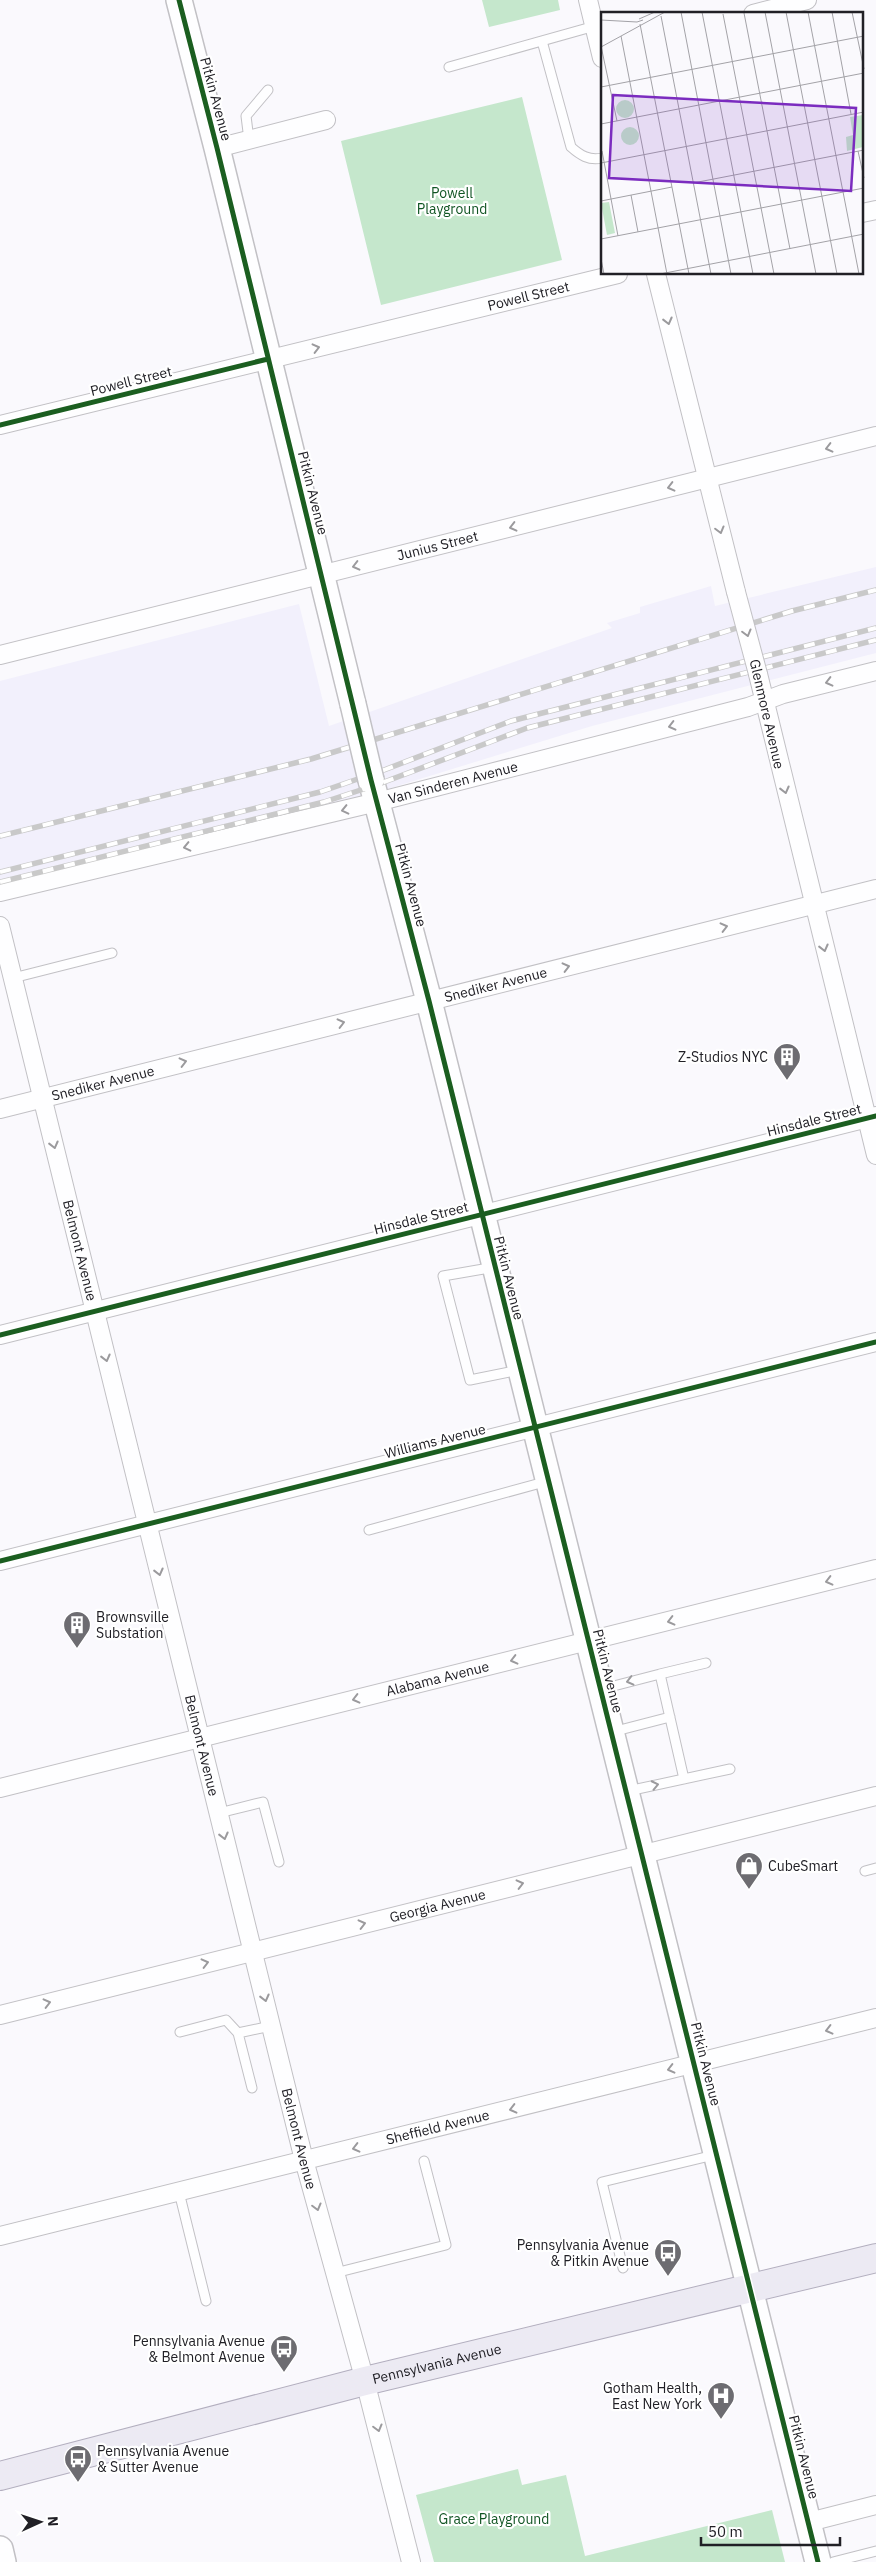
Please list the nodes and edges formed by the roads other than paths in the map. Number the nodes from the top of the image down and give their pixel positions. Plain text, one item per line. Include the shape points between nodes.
1 (179, 0) edge
2 (588, 0) edge
3 (807, 0) edge
4 (760, 12) edge
5 (595, 26) junction
6 (542, 41) junction
7 (601, 50) edge
8 (449, 67) dead end
9 (268, 90) dead end
10 (326, 120) dead end
11 (249, 140) junction
12 (217, 148) junction
13 (601, 158) edge
14 (614, 275) edge
15 (656, 275) edge
16 (268, 359) junction
17 (0, 425) edge
18 (876, 436) edge
19 (707, 478) junction
20 (321, 575) junction
21 (0, 655) edge
22 (876, 671) edge
23 (763, 701) junction
24 (374, 791) junction
25 (876, 889) edge
26 (0, 892) edge
27 (813, 905) junction
28 (0, 926) edge
29 (112, 953) dead end
30 (13, 978) junction
31 (429, 1001) junction
32 (42, 1098) junction
33 (0, 1109) edge
34 (871, 1118) edge
35 (876, 1155) edge
36 (482, 1214) junction
37 (495, 1267) junction
38 (95, 1311) junction
39 (0, 1335) edge
40 (876, 1342) edge
41 (520, 1370) junction
42 (535, 1428) junction
43 (548, 1481) junction
44 (147, 1524) junction
45 (369, 1530) dead end
46 (0, 1561) edge
47 (876, 1569) edge
48 (589, 1641) junction
49 (706, 1663) dead end
50 (660, 1674) junction
51 (601, 1689) junction
52 (670, 1717) junction
53 (611, 1732) junction
54 (200, 1738) junction
55 (730, 1769) dead end
56 (684, 1779) junction
57 (0, 1788) edge
58 (626, 1792) junction
59 (876, 1796) edge
60 (219, 1813) junction
61 (642, 1854) junction
62 (279, 1862) dead end
63 (876, 1868) edge
64 (865, 1871) dead end
65 (253, 1951) junction
66 (0, 2015) edge
67 (876, 2018) edge
68 (271, 2026) junction
69 (180, 2032) dead end
70 (238, 2033) junction
71 (694, 2064) junction
72 (252, 2088) dead end
73 (717, 2154) junction
74 (304, 2160) junction
75 (424, 2160) dead end
76 (179, 2192) junction
77 (0, 2236) edge
78 (876, 2258) edge
79 (623, 2268) dead end
80 (336, 2273) junction
81 (750, 2289) junction
82 (206, 2301) dead end
83 (365, 2381) junction
84 (0, 2476) edge
85 (876, 2505) edge
86 (809, 2522) junction
87 (0, 2549) edge
88 (876, 2551) edge
89 (3, 2562) edge
90 (411, 2562) edge
91 (818, 2562) edge
92 (833, 2562) edge

1 - 12 street, Pitkin Avenue
2 - 5 street
3 - 4 street
5 - 6 lane
5 - 7 street
6 - 8 lane
6 - 13 lane via 571,147 582,156
9 - 11 lane via 246,116
10 - 11 street
11 - 12 street
12 - 16 street, Pitkin Avenue
16 -> 14 street, Powell Street
15 -> 19 street, Glenmore Avenue
16 - 17 street, Powell Street
16 - 20 street, Pitkin Avenue
18 -> 19 street, Junius Street
19 -> 20 street, Junius Street
19 -> 23 street, Glenmore Avenue, bridge
20 - 21 street, Junius Street
20 - 24 street, Pitkin Avenue, bridge
22 -> 23 street, Van Sinderen Avenue
23 -> 24 street, Van Sinderen Avenue
23 -> 27 street, Glenmore Avenue
24 -> 26 street, Van Sinderen Avenue
24 - 31 street, Pitkin Avenue
25 - 27 street, Snediker Avenue
31 -> 27 street, Snediker Avenue
27 -> 34 street, Glenmore Avenue
28 - 30 street, Belmont Avenue
29 - 30 lane
30 - 32 street, Belmont Avenue
32 -> 31 street, Snediker Avenue
31 - 36 street, Pitkin Avenue
32 - 33 street, Snediker Avenue
32 -> 38 street, Belmont Avenue
34 - 35 street, Glenmore Avenue
34 - 36 street, Hinsdale Street
36 - 37 street, Pitkin Avenue
36 - 38 street, Hinsdale Street
37 - 41 street, Pitkin Avenue
37 - 41 lane via 443,1276 470,1380
38 - 39 street, Hinsdale Street
38 -> 44 street, Belmont Avenue
40 - 42 street, Williams Avenue
41 - 42 street, Pitkin Avenue
42 - 43 street, Pitkin Avenue
42 - 44 street, Williams Avenue
43 - 45 lane
43 - 48 street, Pitkin Avenue
44 - 46 street, Williams Avenue
44 -> 54 street, Belmont Avenue
47 -> 48 street, Alabama Avenue
48 - 51 street, Pitkin Avenue
48 -> 54 street, Alabama Avenue
49 - 50 lane
50 -> 51 lane
50 - 52 lane
51 - 53 street, Pitkin Avenue
52 - 53 lane
52 - 56 lane
53 - 58 street, Pitkin Avenue
54 - 57 street, Alabama Avenue
54 - 60 street, Belmont Avenue
55 - 56 lane
58 -> 56 lane
58 - 61 street, Pitkin Avenue
59 - 61 street, Georgia Avenue
60 - 62 lane via 263,1802
60 -> 65 street, Belmont Avenue
65 -> 61 street, Georgia Avenue
61 - 71 street, Pitkin Avenue
63 - 64 lane
66 -> 65 street, Georgia Avenue
65 -> 68 street, Belmont Avenue
67 -> 71 street, Sheffield Avenue
68 - 70 lane
68 - 74 street, Belmont Avenue
69 - 70 lane via 226,2020
70 - 72 lane
71 - 73 street, Pitkin Avenue
71 -> 74 street, Sheffield Avenue
73 - 79 lane via 602,2182
73 - 81 street, Pitkin Avenue
74 - 76 street, Sheffield Avenue
74 -> 80 street, Belmont Avenue
75 - 80 lane via 446,2245
76 - 77 street, Sheffield Avenue
76 - 82 lane
78 - 81 main road, Pennsylvania Avenue
80 - 83 street, Belmont Avenue
81 - 83 main road, Pennsylvania Avenue
81 - 86 street, Pitkin Avenue
83 - 84 main road, Pennsylvania Avenue
83 -> 90 street, Belmont Avenue
85 - 86 street
86 - 91 street, Pitkin Avenue
87 - 89 street
88 - 92 lane

